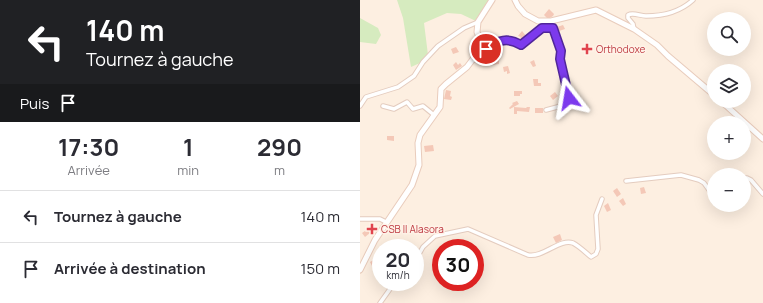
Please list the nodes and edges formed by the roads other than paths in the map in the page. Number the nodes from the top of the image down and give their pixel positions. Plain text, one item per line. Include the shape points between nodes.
1 (492, 0) edge
2 (514, 0) edge
3 (693, 0) edge
4 (551, 21) junction
5 (478, 22) junction
6 (553, 28) junction
7 (634, 29) junction
8 (474, 60) junction
9 (707, 89) edge
10 (360, 106) edge
11 (383, 106) dead end
12 (729, 108) edge
13 (546, 110) dead end
14 (434, 115) junction
15 (763, 139) edge
16 (751, 180) edge
17 (626, 181) dead end
18 (707, 187) edge
19 (763, 194) edge
20 (602, 199) dead end
21 (360, 220) edge
22 (386, 222) junction
23 (424, 246) edge
24 (360, 270) edge
25 (389, 291) edge
26 (380, 303) edge

1 - 5 street
2 - 4 street via 525,14 538,21
3 - 7 street via 664,15 628,15
4 - 6 street
4 - 7 street via 596,10
5 - 8 street via 477,32 481,47
5 - 10 street via 464,28 438,46 414,76 398,87 366,97
6 - 8 street via 542,28 521,45 513,40 496,42
6 - 13 street via 561,51 560,59 569,98 561,106
7 - 9 street via 657,45
8 - 14 street via 443,87 442,103
11 - 14 street via 394,109 407,102 413,109 423,106
12 - 15 street
14 - 22 street via 420,135 419,165 412,185
16 - 19 street
17 - 18 street via 681,175 699,180
20 - 23 street via 596,215 598,250 591,257 574,244 567,242 534,256 528,255 468,229 435,236
21 - 22 street via 380,219
22 - 24 street
25 - 26 street

